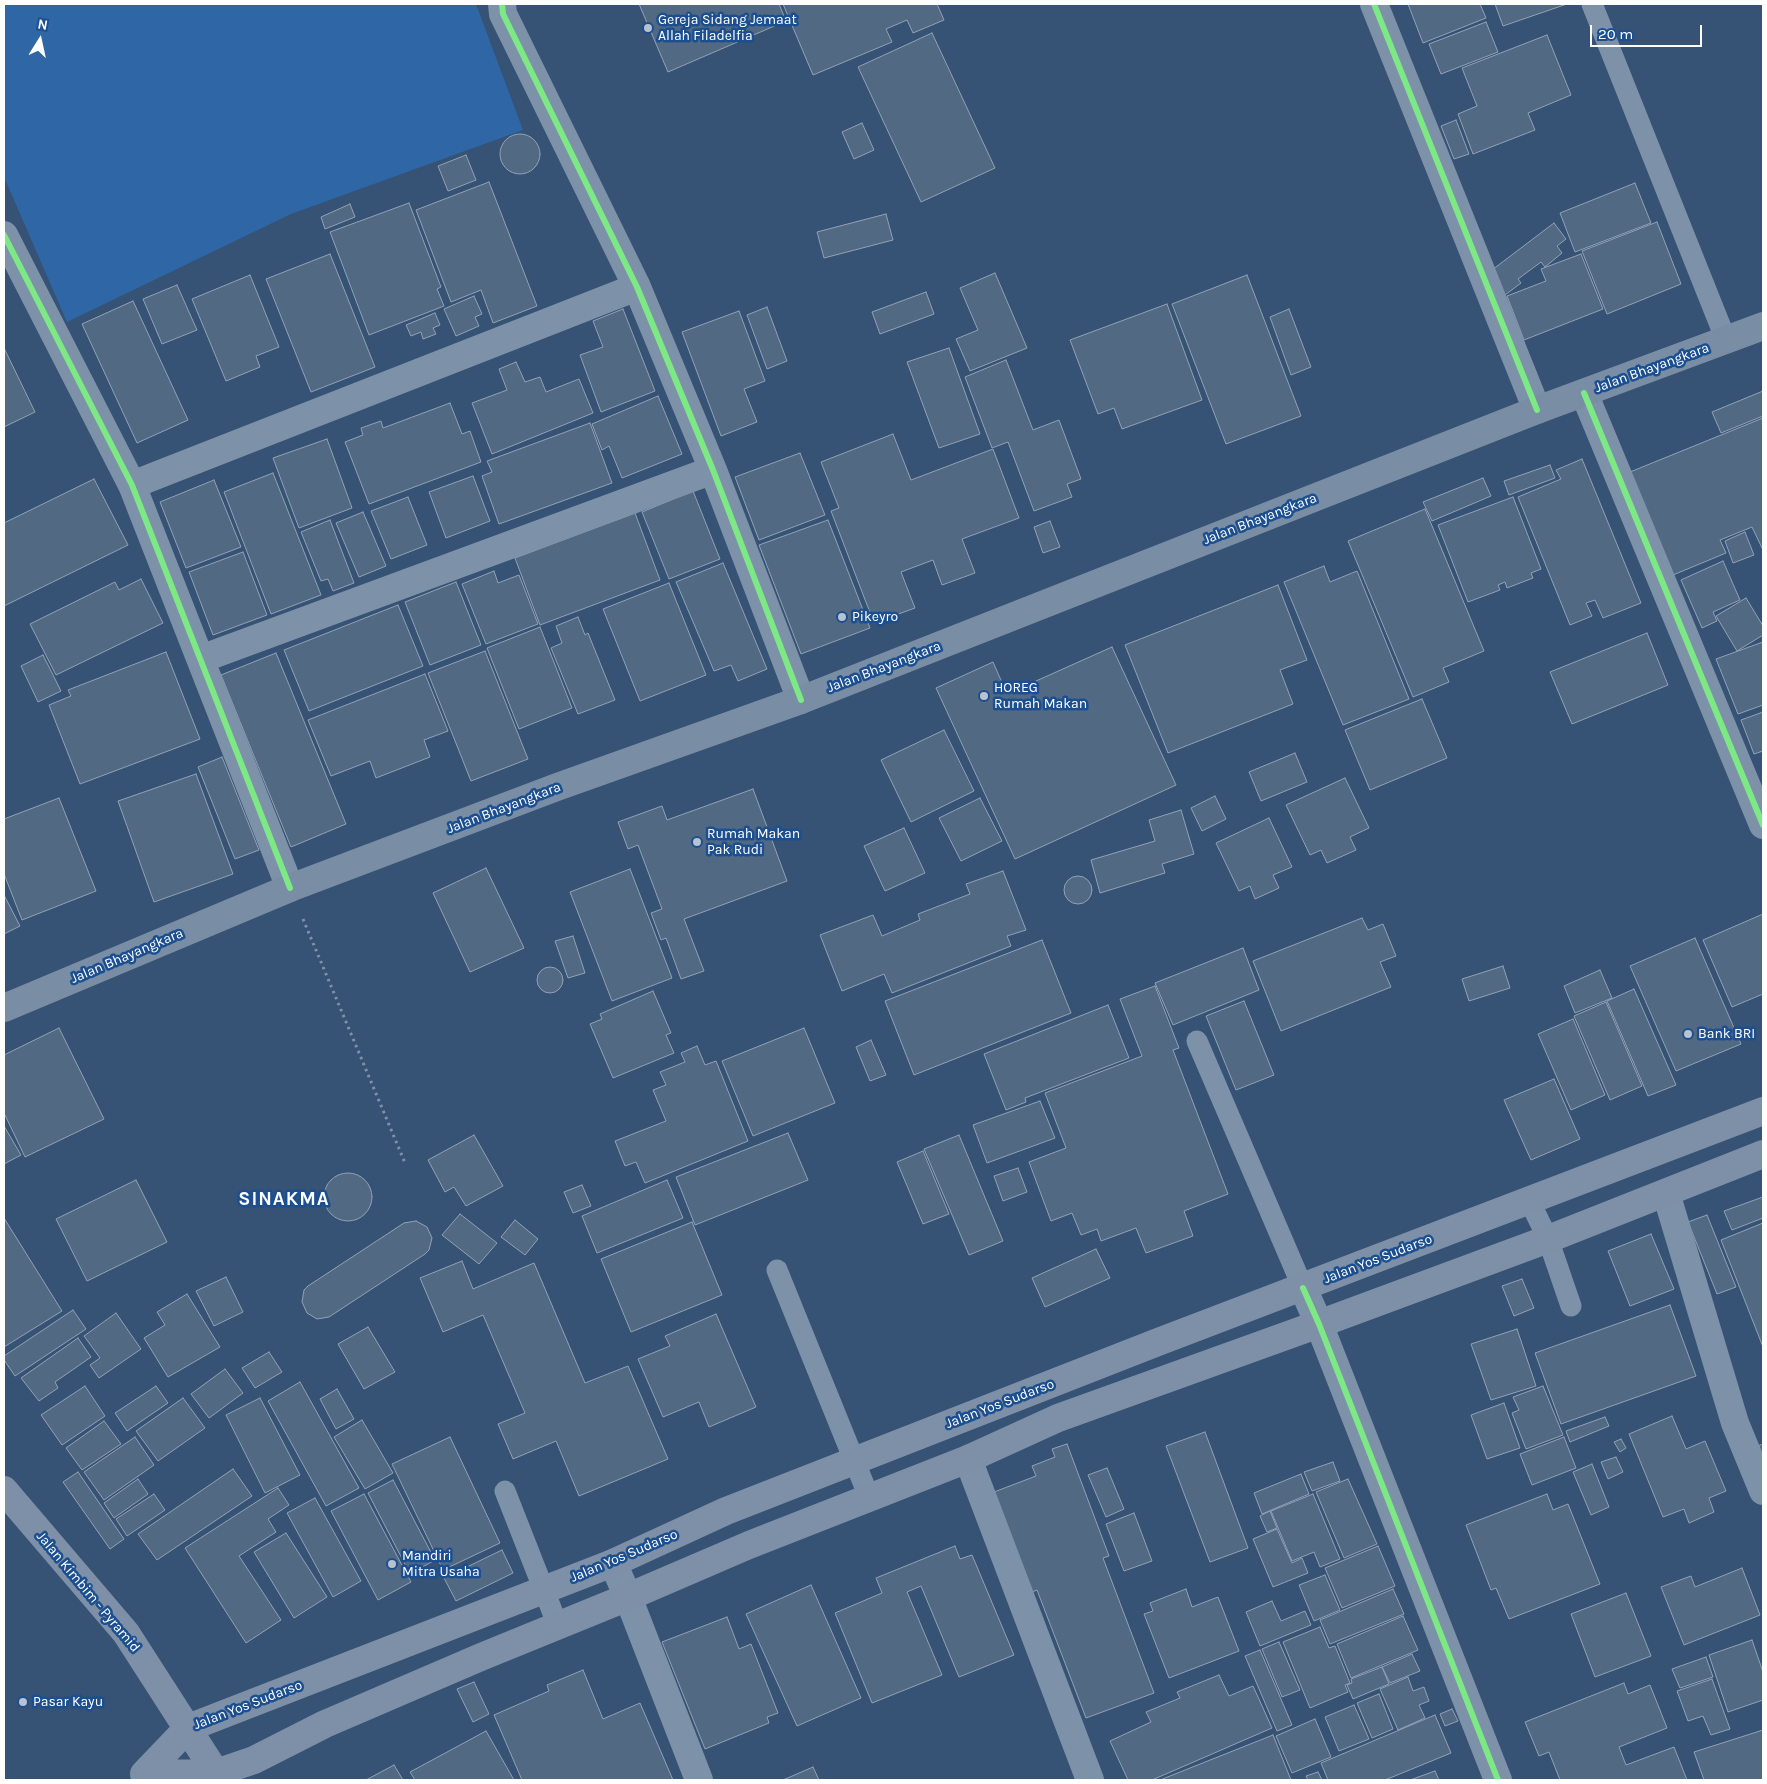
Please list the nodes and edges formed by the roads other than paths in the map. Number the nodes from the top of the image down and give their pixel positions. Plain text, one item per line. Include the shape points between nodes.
1 (502, 4) edge
2 (1374, 4) edge
3 (1592, 4) edge
4 (4, 235) edge
5 (637, 287) junction
6 (1763, 326) edge
7 (1726, 340) junction
8 (1584, 393) junction
9 (1537, 410) junction
10 (713, 470) junction
11 (132, 485) junction
12 (201, 659) junction
13 (801, 700) junction
14 (1763, 825) edge
15 (290, 888) junction
16 (4, 1008) edge
17 (1197, 1041) dead end
18 (1763, 1111) edge
19 (1763, 1154) edge
20 (1666, 1193) junction
21 (1529, 1200) junction
22 (1548, 1239) junction
23 (777, 1270) dead end
24 (1303, 1288) junction
25 (1571, 1306) dead end
26 (1319, 1324) junction
27 (968, 1459) junction
28 (854, 1461) junction
29 (4, 1490) edge
30 (505, 1490) dead end
31 (1763, 1491) edge
32 (869, 1497) junction
33 (613, 1563) junction
34 (544, 1589) junction
35 (628, 1598) junction
36 (558, 1626) junction
37 (188, 1728) junction
38 (218, 1777) edge
39 (700, 1780) edge
40 (1090, 1780) edge
41 (1498, 1780) edge

1 - 5 street via 503,14
2 - 9 street
3 - 7 lane
4 - 11 street
5 - 10 street
5 - 11 street
6 - 7 main road, Jalan Bhayangkara
7 - 8 main road, Jalan Bhayangkara
8 - 9 main road, Jalan Bhayangkara
8 - 14 street
9 - 13 main road, Jalan Bhayangkara
10 - 12 street
10 - 13 street
11 - 12 street
12 - 15 street
13 - 15 main road, Jalan Bhayangkara
15 - 16 main road, Jalan Bhayangkara
17 - 24 lane
18 - 21 highway, Jalan Yos Sudarso
19 - 20 highway, Jalan Yos Sudarso
20 - 22 highway, Jalan Yos Sudarso
20 - 31 street via 1734,1423
21 - 22 lane
21 - 24 highway, Jalan Yos Sudarso
22 - 25 lane
22 - 26 highway, Jalan Yos Sudarso
23 - 28 lane
24 - 26 street
24 - 28 highway, Jalan Yos Sudarso
26 - 27 highway, Jalan Yos Sudarso via 1058,1418
26 - 41 street
27 - 32 highway, Jalan Yos Sudarso
27 - 40 street
28 - 32 lane
28 - 33 highway, Jalan Yos Sudarso via 726,1511
29 - 37 highway, Jalan Kimbim - Pyramid via 126,1633
30 - 34 lane
32 - 35 highway, Jalan Yos Sudarso
33 - 34 highway, Jalan Yos Sudarso
33 - 35 street
34 - 36 lane
34 - 37 highway, Jalan Yos Sudarso
35 - 36 highway, Jalan Yos Sudarso
35 - 39 street
36 - 38 highway, Jalan Yos Sudarso via 326,1724
37 - 38 highway, Jalan Kimbim - Pyramid
37 - 38 highway, Jalan Yos Sudarso via 144,1774

